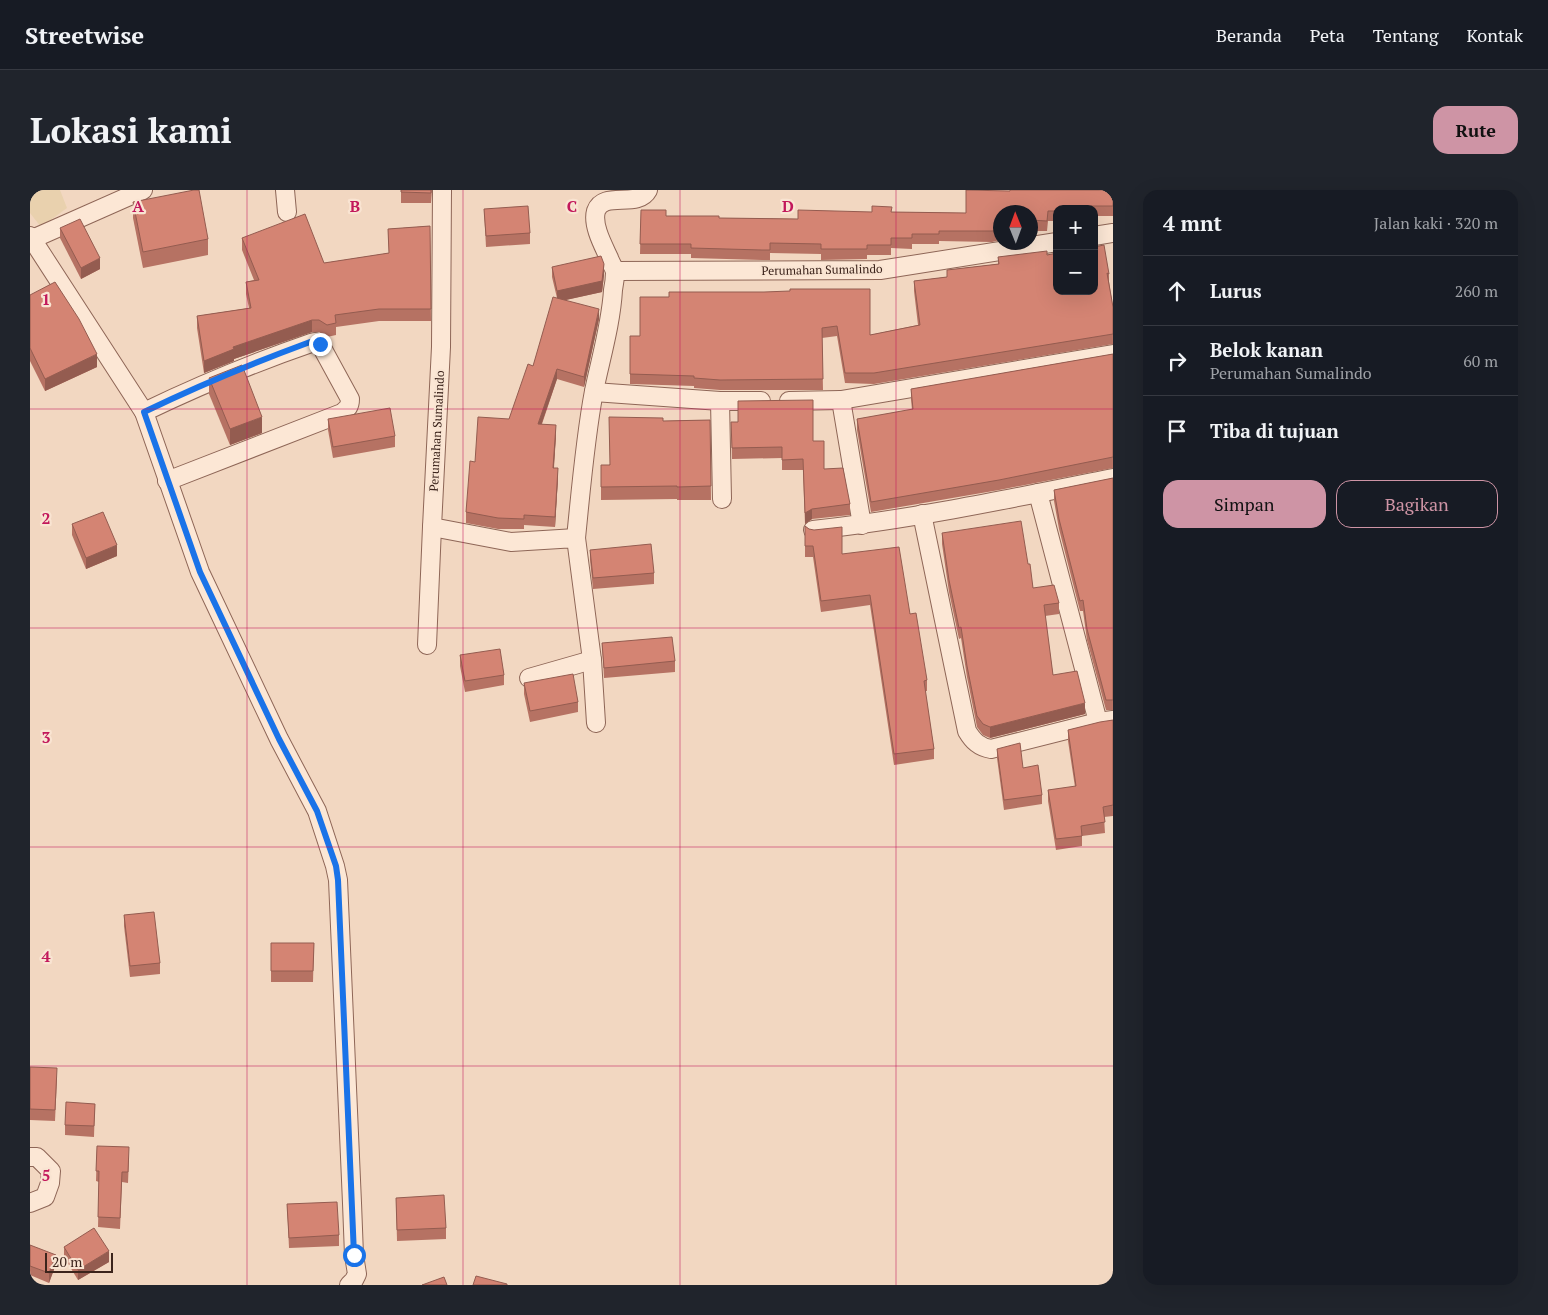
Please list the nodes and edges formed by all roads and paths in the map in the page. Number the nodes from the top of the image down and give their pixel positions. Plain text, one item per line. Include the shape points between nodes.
1 (143, 190) edge
2 (285, 190) edge
3 (442, 190) edge
4 (648, 190) edge
5 (287, 212) dead end
6 (1113, 233) edge
7 (1098, 235) edge
8 (31, 239) edge
9 (1053, 243) edge
10 (615, 271) junction
11 (1113, 354) edge
12 (594, 392) junction
13 (841, 400) junction
14 (720, 401) junction
15 (144, 412) junction
16 (1113, 478) edge
17 (167, 481) junction
18 (1038, 493) junction
19 (722, 499) dead end
20 (922, 514) junction
21 (862, 525) junction
22 (432, 526) junction
23 (813, 530) edge
24 (576, 538) junction
25 (427, 645) dead end
26 (592, 660) junction
27 (529, 678) dead end
28 (1105, 721) edge
29 (596, 722) dead end
30 (30, 1157) edge
31 (30, 1204) edge
32 (349, 1285) edge

1 - 8 street
2 - 5 street
3 - 22 street, Perumahan Sumalindo via 441,347
4 - 10 street via 640,198 607,199 596,210 595,222 602,245
6 - 7 street
8 - 15 street
9 - 10 street, Perumahan Sumalindo via 880,270
10 - 12 street via 612,313
11 - 13 street
12 - 14 street
12 - 24 street
13 - 14 street
13 - 21 street
14 - 19 street
15 - 17 street
15 - 17 street via 272,356 315,342 320,344 350,399 348,409 342,413
16 - 18 street
17 - 32 street via 200,572 275,731 317,811 336,866 357,1274
18 - 20 street
18 - 28 street
20 - 21 street
20 - 28 street via 967,731 972,740 983,748 991,749
21 - 23 street
22 - 24 street via 511,542
22 - 25 street, Perumahan Sumalindo
24 - 26 street
26 - 27 street
26 - 29 street
30 - 31 street via 37,1157 51,1170 45,1197

